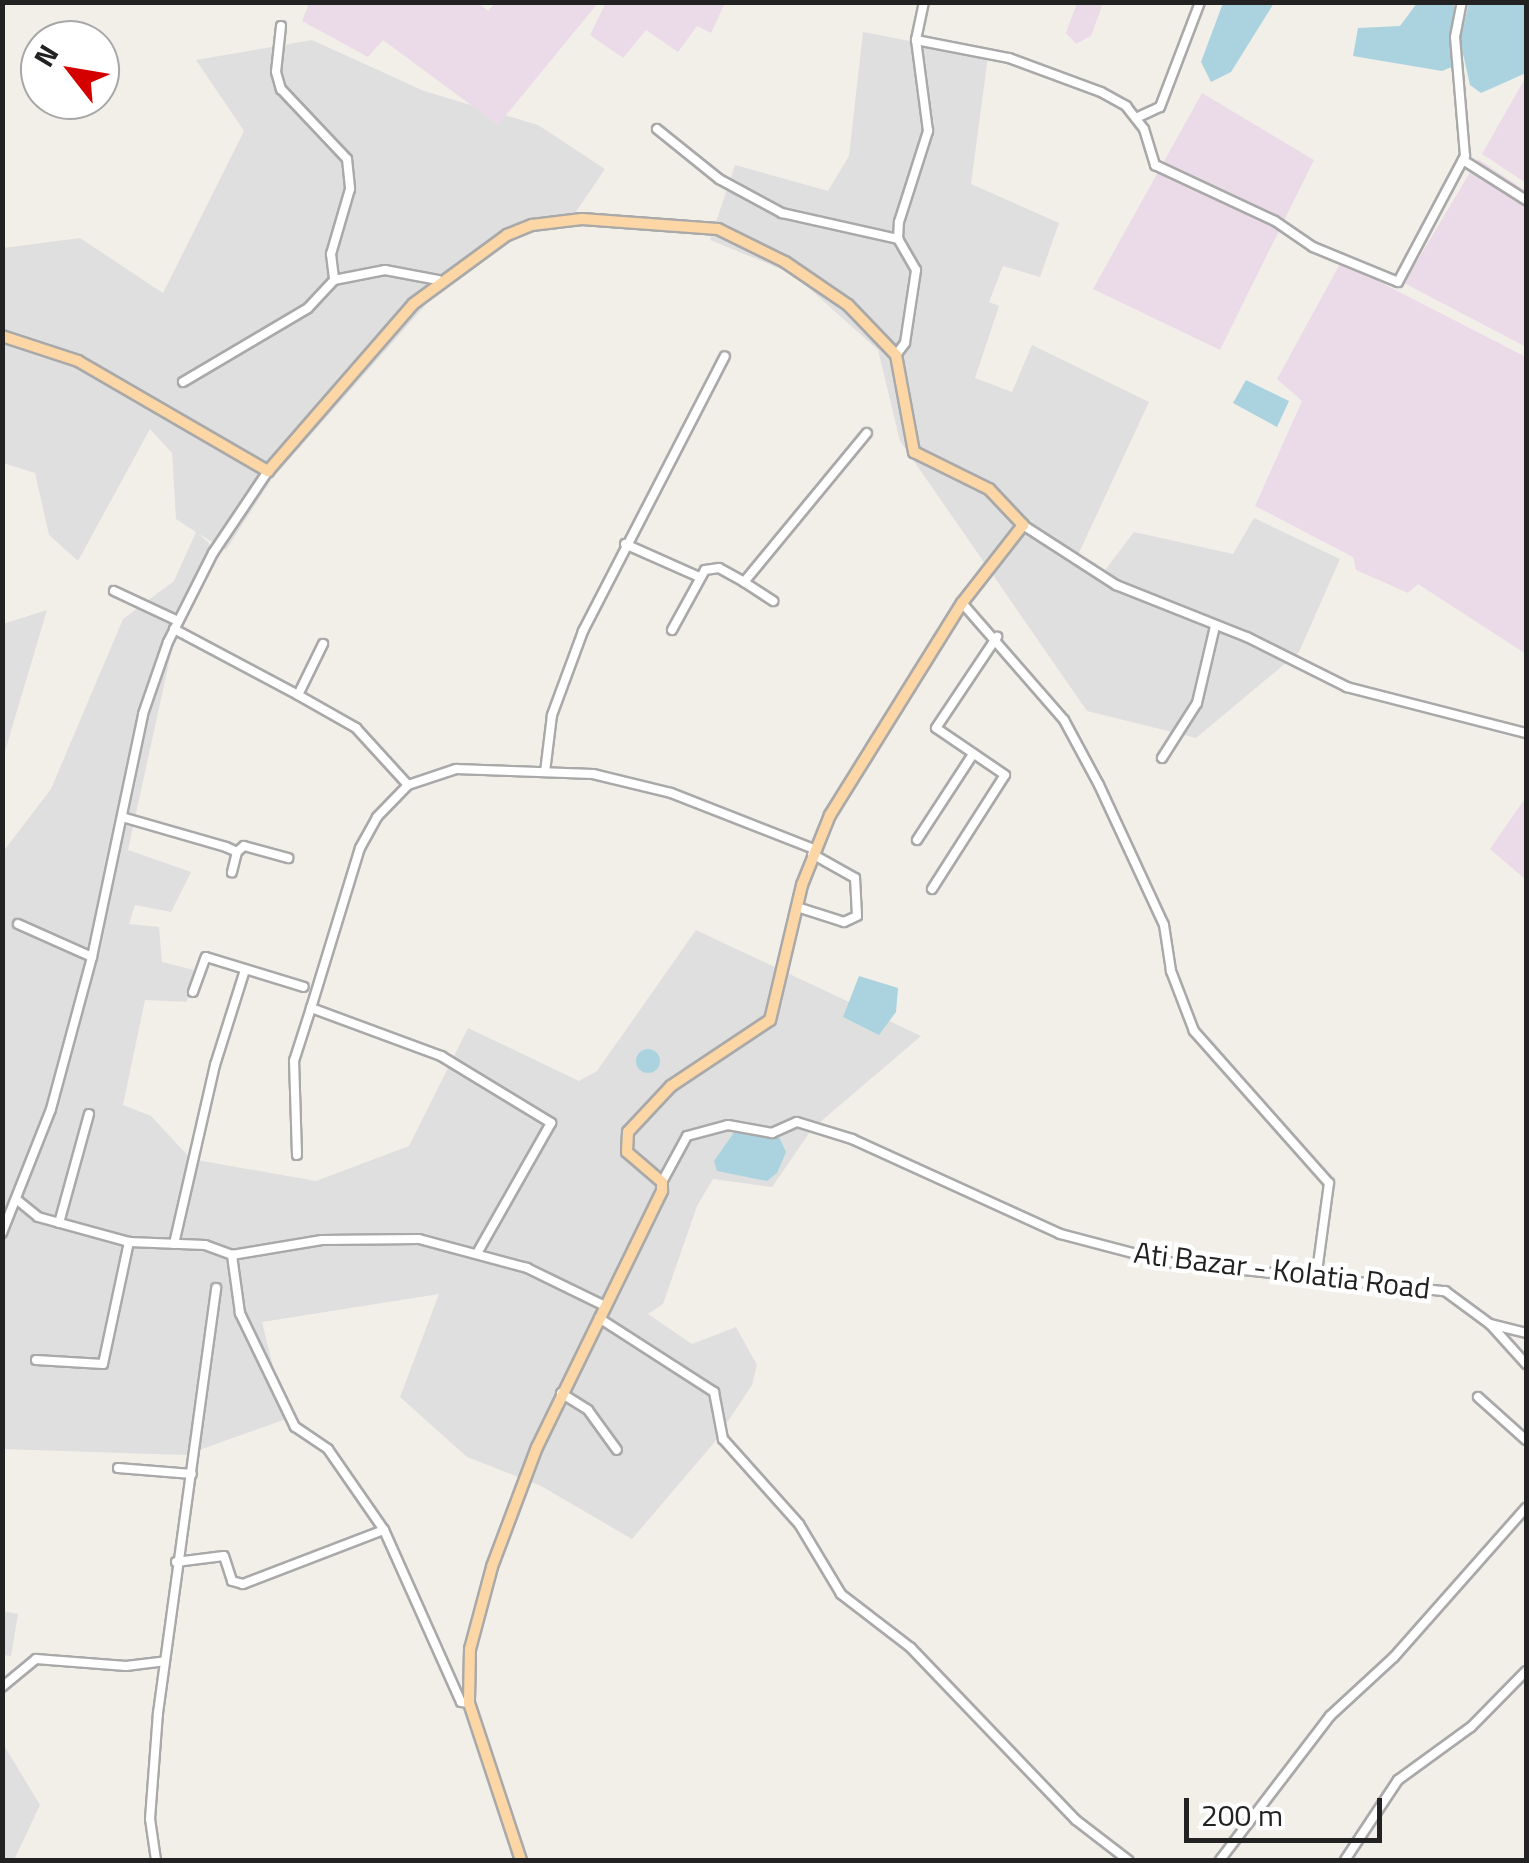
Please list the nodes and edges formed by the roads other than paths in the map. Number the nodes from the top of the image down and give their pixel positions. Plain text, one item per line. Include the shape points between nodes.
1 (924, 2) edge
2 (1200, 2) edge
3 (1462, 2) edge
4 (281, 26) dead end
5 (916, 40) junction
6 (1136, 118) junction
7 (656, 129) dead end
8 (1463, 160) junction
9 (1526, 200) edge
10 (898, 239) junction
11 (334, 280) junction
12 (438, 280) junction
13 (2, 336) edge
14 (896, 355) junction
15 (725, 356) dead end
16 (182, 382) dead end
17 (867, 433) dead end
18 (268, 471) junction
19 (1023, 525) junction
20 (625, 544) junction
21 (699, 577) junction
22 (744, 582) junction
23 (114, 591) dead end
24 (965, 599) junction
25 (773, 601) dead end
26 (176, 625) junction
27 (1215, 626) junction
28 (672, 630) dead end
29 (998, 637) junction
30 (323, 644) dead end
31 (298, 694) junction
32 (1526, 733) edge
33 (972, 754) junction
34 (1162, 758) dead end
35 (545, 772) junction
36 (408, 785) junction
37 (122, 817) junction
38 (917, 840) dead end
39 (237, 852) junction
40 (813, 852) junction
41 (288, 858) dead end
42 (232, 872) dead end
43 (932, 890) dead end
44 (796, 908) junction
45 (18, 924) dead end
46 (92, 957) junction
47 (245, 970) junction
48 (304, 987) dead end
49 (193, 992) dead end
50 (311, 1008) junction
51 (89, 1114) dead end
52 (298, 1155) dead end
53 (662, 1182) junction
54 (16, 1199) junction
55 (60, 1223) junction
56 (2, 1233) edge
57 (129, 1242) junction
58 (174, 1244) junction
59 (477, 1253) junction
60 (232, 1255) junction
61 (1316, 1279) junction
62 (216, 1288) dead end
63 (605, 1306) junction
64 (599, 1318) junction
65 (1490, 1324) junction
66 (1526, 1333) edge
67 (36, 1360) dead end
68 (1526, 1364) edge
69 (561, 1393) junction
70 (1478, 1398) dead end
71 (1526, 1440) edge
72 (617, 1450) dead end
73 (118, 1468) dead end
74 (192, 1474) junction
75 (1526, 1508) edge
76 (384, 1530) junction
77 (176, 1562) junction
78 (164, 1661) junction
79 (1526, 1671) edge
80 (2, 1687) edge
81 (470, 1703) junction
82 (156, 1860) edge
83 (521, 1860) edge
84 (1128, 1860) edge
85 (1220, 1860) edge
86 (1345, 1860) edge

1 - 5 street
2 - 6 street via 1160,107
3 - 8 street via 1455,36
4 - 11 street via 281,89 347,159 350,189 335,230
5 - 6 street via 1009,58 1102,92
5 - 10 street via 928,130
6 - 8 street via 1156,165 1275,221 1313,247 1398,282
7 - 10 street via 719,179 782,213
8 - 9 street
10 - 14 street via 916,270 904,343
11 - 12 street via 385,270
11 - 16 street via 308,308
12 - 14 main road via 508,236 555,220 718,230 821,284
12 - 18 main road
13 - 18 main road via 78,361
14 - 19 main road via 914,452 989,489
15 - 20 street
17 - 22 street
18 - 26 street via 213,552
19 - 24 main road
19 - 27 street via 1116,586
20 - 21 street
20 - 35 street via 582,631 552,715
21 - 22 street via 710,567
21 - 28 street
22 - 25 street
23 - 26 street
24 - 29 street
24 - 40 main road
26 - 31 street
26 - 37 street via 143,714
27 - 32 street via 1347,687
27 - 34 street via 1197,703
29 - 33 street via 936,728
29 - 61 street via 1064,720 1099,785 1164,925 1171,971 1194,1031 1329,1183
30 - 31 street
31 - 36 street via 356,728
33 - 38 street
33 - 43 street via 1005,776
35 - 36 street via 456,770
35 - 40 street via 593,774 671,793
36 - 50 street via 376,817 360,848
37 - 39 street
37 - 46 street
39 - 41 street via 244,846
39 - 42 street
40 - 44 main road
40 - 44 street via 855,878 857,916 844,922
44 - 53 main road via 770,1020 671,1086 628,1132 628,1152
45 - 46 street
46 - 54 street via 51,1108
47 - 48 street
47 - 49 street via 206,957
47 - 58 street via 215,1065
50 - 52 street via 294,1060
50 - 59 street via 441,1056 550,1120
51 - 55 street
53 - 61 street, Ati Bazar - Kolatia Road via 687,1136 728,1125 772,1132 798,1122 852,1138 1060,1234 1166,1262
53 - 63 main road
54 - 55 street
54 - 56 street
55 - 57 street
57 - 58 street
57 - 67 street via 103,1364
58 - 60 street via 205,1244
59 - 60 street via 418,1238 322,1240
59 - 63 street via 527,1268
60 - 76 street via 240,1313 296,1427 328,1449
61 - 65 street, Ati Bazar - Kolatia Road via 1444,1291
62 - 74 street
63 - 64 main road
64 - 69 main road
64 - 84 street via 714,1392 724,1440 799,1524 842,1594 910,1648 1076,1820
65 - 66 street, Ati Bazar - Kolatia Road
65 - 68 street
69 - 72 street via 588,1410
69 - 81 main road via 492,1567 470,1650
70 - 71 street
73 - 74 street
74 - 77 street
75 - 85 street via 1394,1657 1330,1716
76 - 77 street via 243,1584 232,1581 224,1556
76 - 81 street via 461,1702
77 - 78 street
78 - 80 street via 126,1666 36,1659
78 - 82 street via 150,1819
79 - 86 street via 1471,1727 1398,1780
81 - 83 main road

